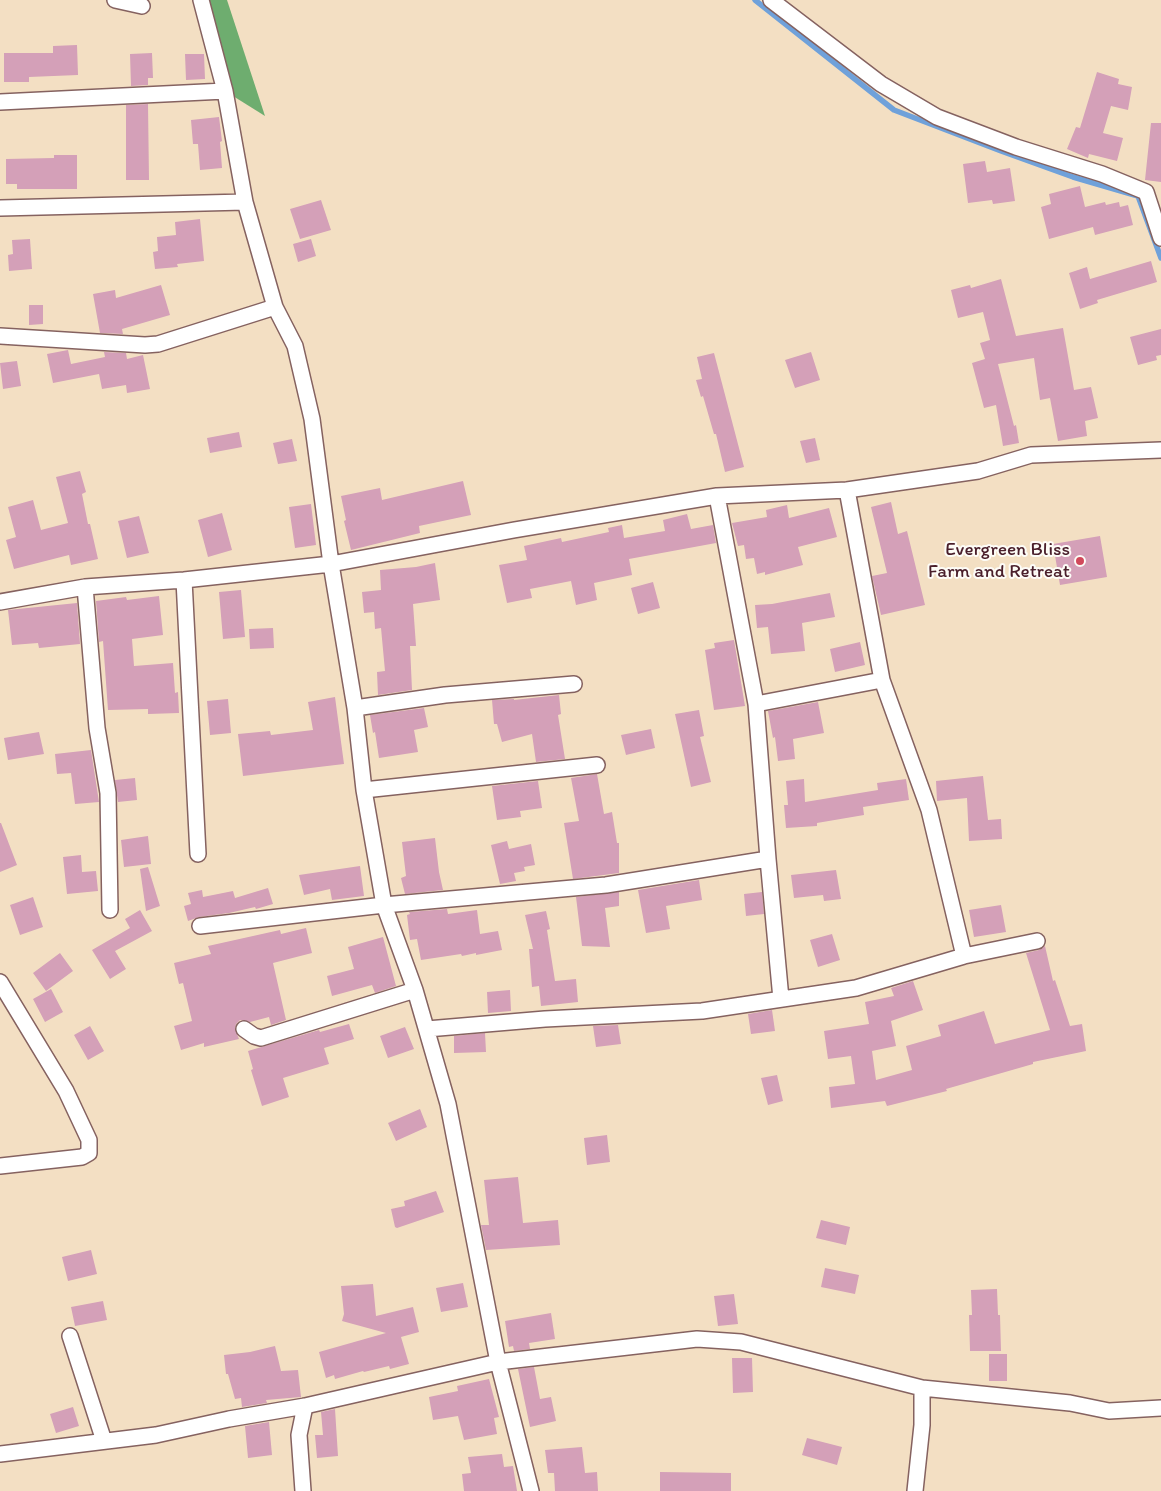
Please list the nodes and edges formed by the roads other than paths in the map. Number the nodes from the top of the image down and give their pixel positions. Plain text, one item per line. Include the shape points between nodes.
1 (115, 0) edge
2 (201, 0) edge
3 (771, 0) edge
4 (142, 6) dead end
5 (225, 91) junction
6 (0, 102) edge
7 (245, 202) junction
8 (0, 208) edge
9 (1158, 222) edge
10 (1161, 238) edge
11 (275, 307) junction
12 (0, 336) edge
13 (1161, 450) edge
14 (847, 490) junction
15 (717, 496) junction
16 (332, 564) junction
17 (184, 580) junction
18 (85, 588) junction
19 (0, 602) edge
20 (882, 680) junction
21 (574, 684) dead end
22 (756, 704) junction
23 (355, 708) junction
24 (597, 765) dead end
25 (364, 790) junction
26 (198, 854) dead end
27 (768, 858) junction
28 (384, 905) junction
29 (110, 910) dead end
30 (200, 926) dead end
31 (1037, 941) dead end
32 (964, 956) junction
33 (0, 982) edge
34 (415, 990) junction
35 (781, 999) junction
36 (244, 1029) dead end
37 (427, 1030) junction
38 (0, 1166) edge
39 (70, 1336) dead end
40 (498, 1362) junction
41 (922, 1388) junction
42 (306, 1406) junction
43 (1161, 1408) edge
44 (104, 1441) junction
45 (0, 1454) edge
46 (303, 1491) edge
47 (531, 1491) edge
48 (915, 1491) edge

1 - 4 street
2 - 5 street
3 - 9 street via 881,84 937,117 1146,192
5 - 6 street
5 - 7 street
7 - 8 street
7 - 11 street
9 - 10 street
11 - 12 street via 158,344
11 - 16 street via 295,346 312,419
13 - 14 street via 1031,455 978,472
14 - 15 street
14 - 20 street
15 - 16 street
15 - 22 street
16 - 17 street
16 - 23 street
17 - 18 street
17 - 26 street
18 - 19 street
18 - 29 street via 97,728 108,792
20 - 22 street
20 - 32 street via 929,810
21 - 23 street via 445,695
22 - 27 street
23 - 25 street
24 - 25 street
25 - 28 street
27 - 28 street via 606,884
27 - 35 street
28 - 30 street
28 - 34 street
31 - 32 street
32 - 35 street via 856,988
33 - 38 street via 66,1091 89,1140 89,1153 82,1157
34 - 36 street via 261,1038
34 - 37 street
35 - 37 street via 702,1012 546,1019
37 - 40 street via 448,1104
39 - 44 street
40 - 41 street via 697,1339 741,1342
40 - 42 street
40 - 47 street
41 - 43 street via 1070,1403 1109,1411
41 - 48 street via 922,1425
42 - 44 street via 156,1435
42 - 46 street via 299,1435
44 - 45 street

